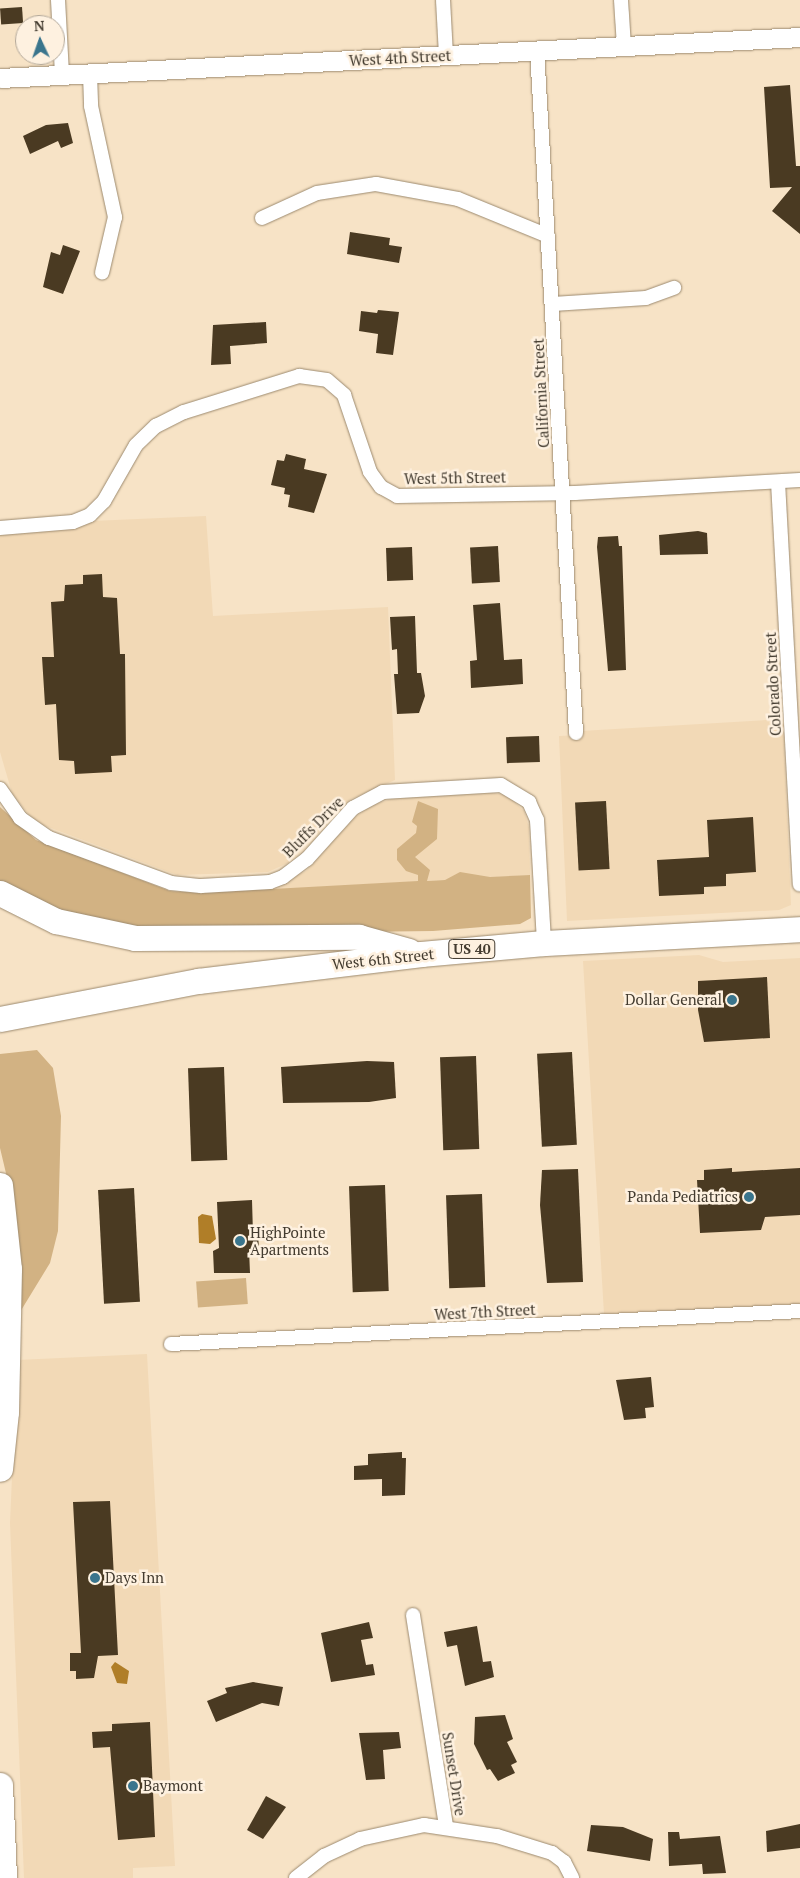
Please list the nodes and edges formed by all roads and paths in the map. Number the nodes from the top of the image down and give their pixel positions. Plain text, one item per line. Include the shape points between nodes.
1 (58, 0) edge
2 (443, 0) edge
3 (621, 0) edge
4 (800, 37) edge
5 (624, 46) junction
6 (537, 50) junction
7 (446, 55) junction
8 (90, 74) junction
9 (62, 75) junction
10 (0, 78) edge
11 (262, 218) dead end
12 (548, 236) junction
13 (102, 273) dead end
14 (674, 288) dead end
15 (553, 304) junction
16 (800, 480) edge
17 (778, 482) junction
18 (563, 493) junction
19 (0, 528) edge
20 (576, 733) dead end
21 (0, 789) edge
22 (800, 884) edge
23 (0, 893) edge
24 (800, 929) edge
25 (544, 943) junction
26 (422, 954) junction
27 (0, 1019) edge
28 (0, 1185) edge
29 (800, 1311) edge
30 (171, 1344) dead end
31 (0, 1469) edge
32 (413, 1615) dead end
33 (0, 1786) edge
34 (446, 1826) junction
35 (4, 1878) edge
36 (296, 1878) edge
37 (572, 1878) edge

1 - 9 street
2 - 7 street
3 - 5 street
4 - 5 street, West 4th Street
5 - 6 street, West 4th Street
6 - 7 street, West 4th Street
6 - 12 street, California Street
7 - 8 street, West 4th Street
8 - 9 street, West 4th Street
8 - 13 street via 92,106 115,217
9 - 10 street, West 4th Street
11 - 12 street via 317,193 376,184 458,199
12 - 15 street, California Street
14 - 15 street via 646,298
15 - 18 street, California Street
16 - 17 street, West 5th Street
17 - 18 street, West 5th Street
17 - 22 street, Colorado Street
18 - 19 street, West 5th Street via 412,497 390,493 370,472 344,395 327,380 299,376 184,412 156,426 127,458 104,501 83,519
18 - 20 street, California Street
21 - 25 street, Bluffs Drive via 20,818 49,838 171,883 201,886 263,882 283,877 307,859 353,808 383,792 501,784 520,793 537,820
23 - 26 highway via 56,921 135,938 359,937
24 - 25 highway, West 6th Street / US 40
25 - 26 highway, West 6th Street / US 40
26 - 27 highway, West 6th Street / US 40 via 198,981
28 - 31 highway via 9,1269 6,1412
29 - 30 street, West 7th Street
32 - 34 street, Sunset Drive
33 - 35 highway
34 - 36 street via 424,1825 378,1833 342,1846
34 - 37 street, Sunset Drive via 552,1853 564,1862

